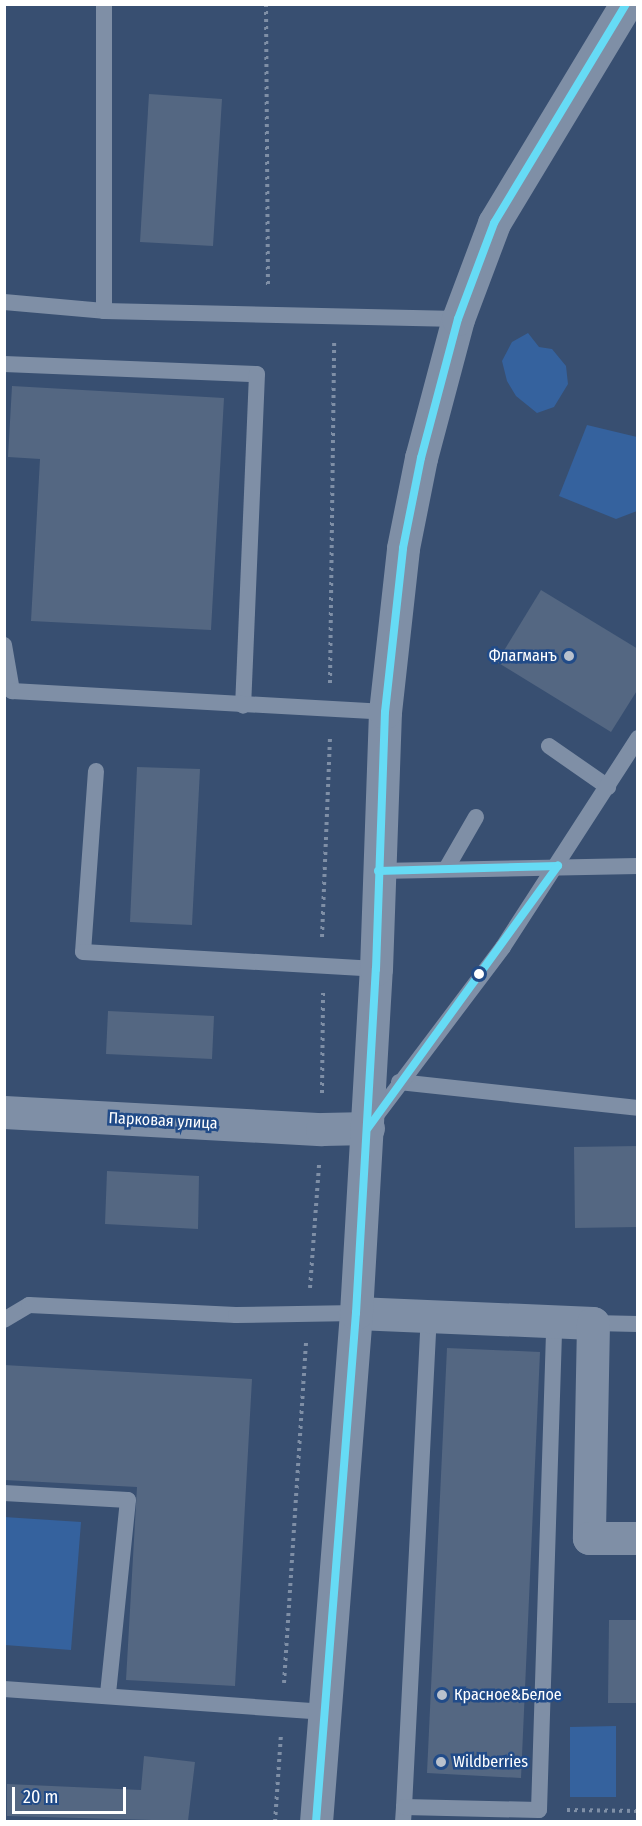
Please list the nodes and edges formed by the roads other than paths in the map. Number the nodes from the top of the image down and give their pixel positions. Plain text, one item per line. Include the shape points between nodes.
1 (104, 4) edge
2 (626, 4) edge
3 (4, 302) edge
4 (104, 311) junction
5 (458, 319) junction
6 (4, 364) edge
7 (4, 645) edge
8 (243, 706) junction
9 (385, 712) junction
10 (638, 738) edge
11 (549, 746) dead end
12 (96, 771) dead end
13 (608, 787) junction
14 (476, 817) dead end
15 (558, 866) junction
16 (638, 866) edge
17 (446, 869) junction
18 (378, 871) junction
19 (376, 969) junction
20 (399, 1082) junction
21 (638, 1108) edge
22 (4, 1112) edge
23 (368, 1128) junction
24 (356, 1313) junction
25 (429, 1316) junction
26 (4, 1320) edge
27 (554, 1322) junction
28 (593, 1323) junction
29 (638, 1324) edge
30 (4, 1493) edge
31 (638, 1538) edge
32 (4, 1689) edge
33 (108, 1694) junction
34 (322, 1712) junction
35 (404, 1814) edge
36 (316, 1821) edge

1 - 4 lane
2 - 5 street via 494,223
3 - 4 lane
4 - 5 lane
5 - 9 street via 421,458 403,548
6 - 8 lane via 257,374
7 - 8 lane via 12,691
8 - 9 lane
9 - 18 street
10 - 13 lane
11 - 13 lane
12 - 19 lane via 83,952
13 - 15 lane
14 - 17 lane
15 - 16 lane
15 - 17 lane
15 - 20 lane via 503,947
17 - 18 lane
18 - 19 street
19 - 23 street
20 - 21 lane
20 - 23 lane
22 - 23 street, Парковая улица via 322,1129
23 - 24 street
24 - 25 street
24 - 26 lane via 307,1315 29,1305
24 - 34 street
25 - 27 street
25 - 35 lane
27 - 28 street
27 - 35 lane via 539,1810
28 - 29 lane
28 - 31 street via 589,1538
30 - 33 lane via 128,1500
32 - 33 lane
33 - 34 lane
34 - 36 street

